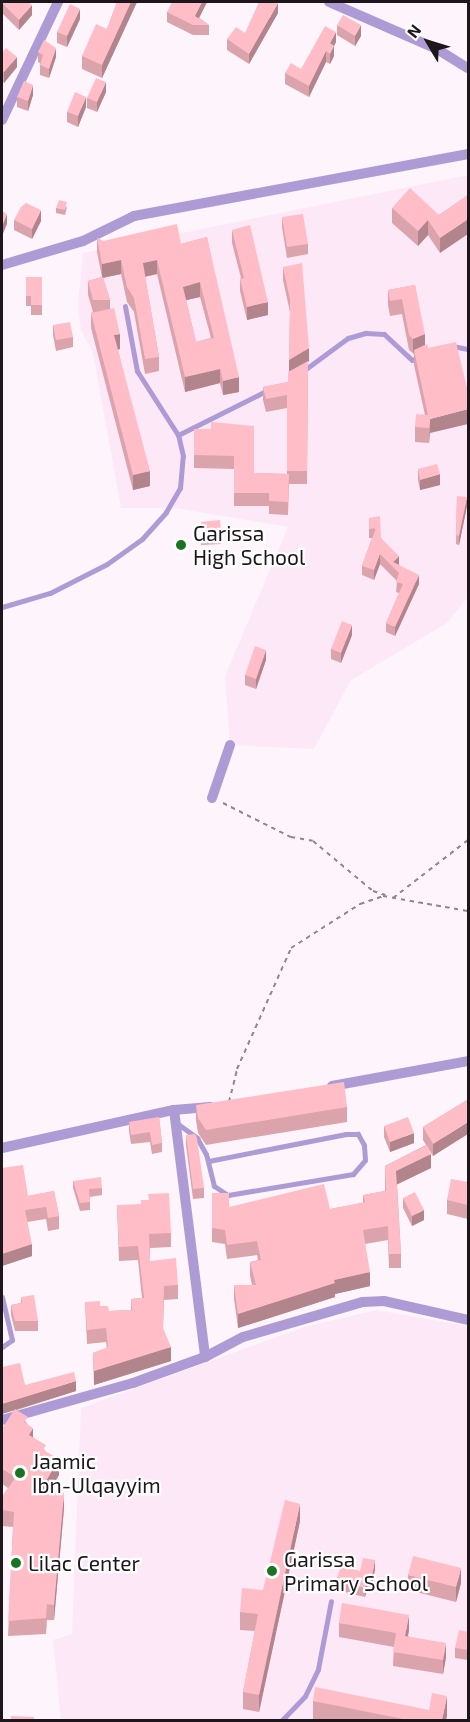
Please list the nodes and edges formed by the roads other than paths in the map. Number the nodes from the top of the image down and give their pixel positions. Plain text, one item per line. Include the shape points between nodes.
1 (58, 2) edge
2 (329, 2) edge
3 (468, 68) edge
4 (2, 120) edge
5 (468, 154) edge
6 (2, 265) edge
7 (125, 306) dead end
8 (446, 345) edge
9 (468, 349) edge
10 (429, 352) edge
11 (291, 378) edge
12 (273, 387) edge
13 (178, 435) junction
14 (2, 607) edge
15 (230, 745) dead end
16 (212, 798) road end
17 (468, 1061) edge
18 (320, 1088) edge
19 (229, 1105) edge
20 (174, 1110) junction
21 (176, 1123) junction
22 (2, 1148) edge
23 (209, 1161) junction
24 (2, 1297) edge
25 (468, 1320) edge
26 (2, 1347) edge
27 (205, 1357) junction
28 (2, 1420) edge
29 (331, 1601) dead end
30 (282, 1720) edge

1 - 4 street
2 - 3 street via 437,49
5 - 6 street via 134,216 83,241
7 - 13 lane via 137,372
8 - 9 lane
10 - 11 lane via 412,360 384,334 366,333 348,338
12 - 13 lane
13 - 14 lane via 183,456 180,488 142,540 107,564 50,593
15 - 16 street
17 - 18 street
19 - 20 street
20 - 21 street
20 - 22 street
21 - 23 lane via 197,1138
21 - 27 street
23 - 23 lane via 214,1186 228,1195 353,1174 365,1160 358,1134
24 - 26 lane via 12,1340
25 - 27 street via 384,1301 363,1302 243,1336
27 - 28 street via 76,1401
29 - 30 lane via 318,1669 305,1696

